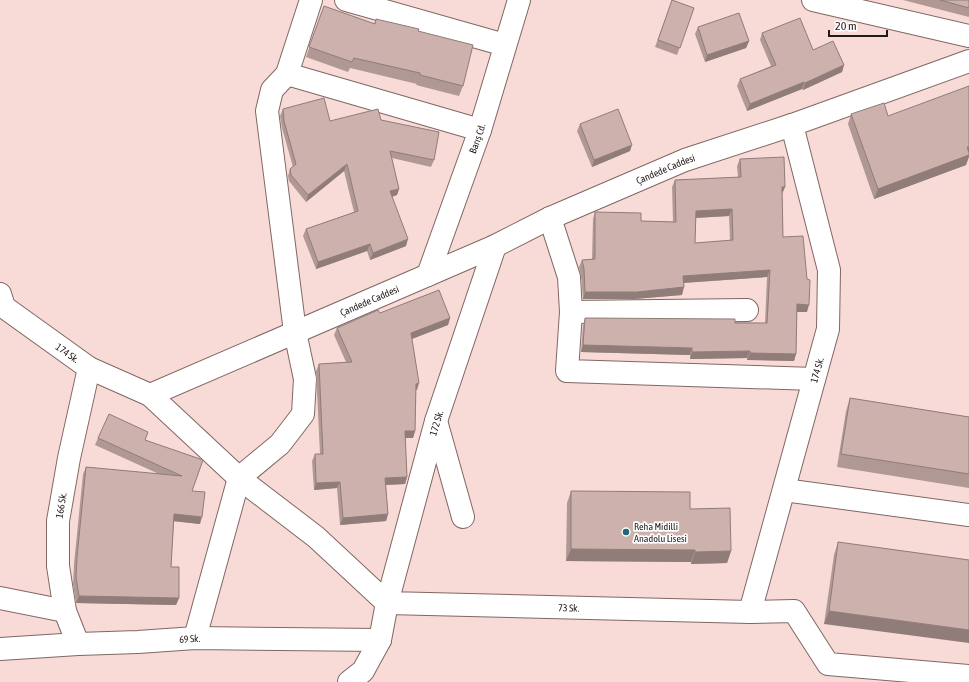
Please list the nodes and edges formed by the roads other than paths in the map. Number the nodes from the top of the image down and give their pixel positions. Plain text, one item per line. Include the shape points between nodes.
1 (310, 0) edge
2 (346, 0) edge
3 (519, 0) edge
4 (813, 0) edge
5 (862, 6) edge
6 (969, 36) edge
7 (506, 45) junction
8 (969, 61) edge
9 (288, 74) junction
10 (792, 125) junction
11 (480, 130) junction
12 (550, 218) junction
13 (495, 246) junction
14 (428, 275) junction
15 (0, 294) edge
16 (747, 310) dead end
17 (571, 312) junction
18 (295, 332) junction
19 (89, 368) junction
20 (814, 379) junction
21 (150, 395) junction
22 (436, 421) junction
23 (239, 478) junction
24 (784, 490) junction
25 (969, 515) edge
26 (463, 517) dead end
27 (0, 598) edge
28 (387, 603) junction
29 (65, 611) junction
30 (750, 612) junction
31 (195, 638) junction
32 (380, 640) junction
33 (78, 644) junction
34 (0, 649) edge
35 (969, 676) edge
36 (349, 682) edge

1 - 9 street
2 - 7 street
3 - 7 street, Barış Cd.
4 - 5 street
5 - 6 street
7 - 11 street, Barış Cd.
8 - 10 street, Çandede Caddesi
9 - 11 street
9 - 18 street via 272,90 267,111
10 - 12 street, Çandede Caddesi via 685,160
10 - 20 street, 174 Sk. via 829,270 828,329
11 - 14 street, Barış Cd.
12 - 13 street, Çandede Caddesi
12 - 17 street via 569,277
13 - 14 street, Çandede Caddesi
13 - 22 street, 172 Sk.
14 - 18 street, Çandede Caddesi
15 - 19 street, 174 Sk. via 4,308
16 - 17 street
17 - 20 street via 567,371
18 - 21 street, Çandede Caddesi
18 - 23 street via 305,379 303,414 280,444
19 - 21 street, 174 Sk.
19 - 29 street, 166 Sk. via 58,521 58,566
20 - 24 street, 174 Sk.
21 - 23 street
22 - 26 street
22 - 28 street, 172 Sk.
23 - 28 street via 316,537
23 - 31 street
24 - 25 street
24 - 30 street, 174 Sk.
27 - 29 street
28 - 30 street, 73 Sk.
28 - 32 street
29 - 33 street, 166 Sk.
30 - 35 street, 73 Sk. via 794,611 828,664
31 - 32 street, 69 Sk.
31 - 33 street, 69 Sk.
32 - 36 street via 363,671
33 - 34 street, 69 Sk.

